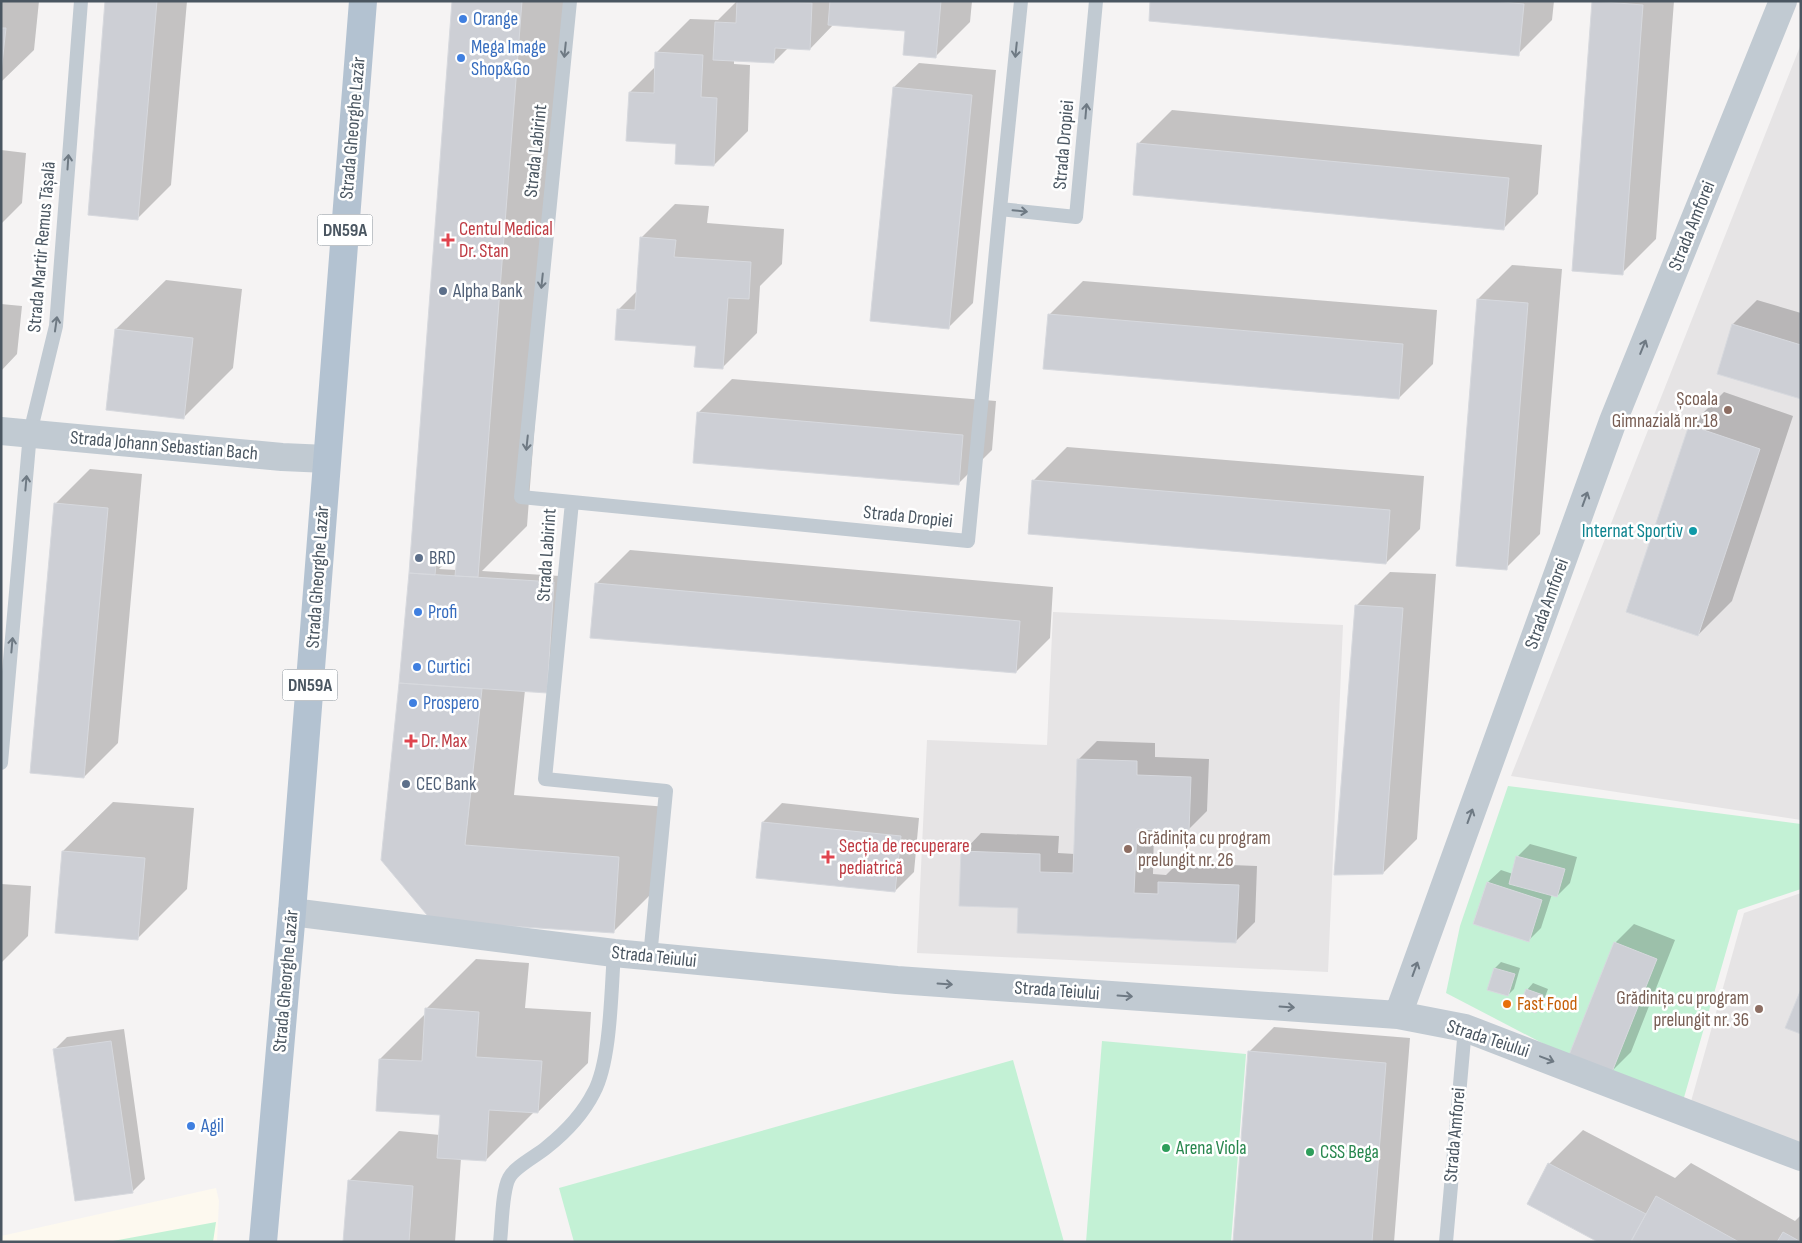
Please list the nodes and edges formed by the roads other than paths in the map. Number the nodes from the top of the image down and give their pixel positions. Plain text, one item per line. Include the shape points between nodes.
1 (81, 1) edge
2 (363, 1) edge
3 (570, 1) edge
4 (1021, 1) edge
5 (1096, 1) edge
6 (1783, 1) edge
7 (1000, 209) junction
8 (1, 431) edge
9 (30, 433) junction
10 (327, 458) junction
11 (572, 502) junction
12 (1, 763) edge
13 (292, 912) junction
14 (614, 953) junction
15 (650, 957) junction
16 (1398, 1015) junction
17 (1465, 1028) junction
18 (1801, 1157) edge
19 (263, 1242) edge
20 (500, 1242) edge
21 (1446, 1242) edge

9 -> 1 lane, Strada Martir Remus Tășală via 56,326
2 - 10 main road, Strada Gheorghe Lazăr / DN59A
3 -> 11 lane, Strada Labirint via 521,497
4 -> 7 lane, Strada Dropiei
7 -> 5 lane, Strada Dropiei via 1076,217
16 -> 6 street, Strada Amforei via 1613,421
7 - 11 lane, Strada Dropiei via 968,542
8 - 9 street, Strada Johann Sebastian Bach
9 - 10 street, Strada Johann Sebastian Bach via 246,454
12 -> 9 lane, Strada Martir Remus Tășală
10 - 13 main road, Strada Gheorghe Lazăr / DN59A
11 - 15 lane, Strada Labirint via 545,779 666,792
13 - 14 street, Strada Teiului
13 - 19 main road, Strada Gheorghe Lazăr / DN59A
14 - 15 street, Strada Teiului
14 - 20 lane via 604,1064 597,1086 586,1108 570,1127 508,1178
15 -> 16 street, Strada Teiului via 897,980
16 - 17 street, Strada Teiului
17 -> 18 street, Strada Teiului
17 - 21 lane, Strada Amforei

